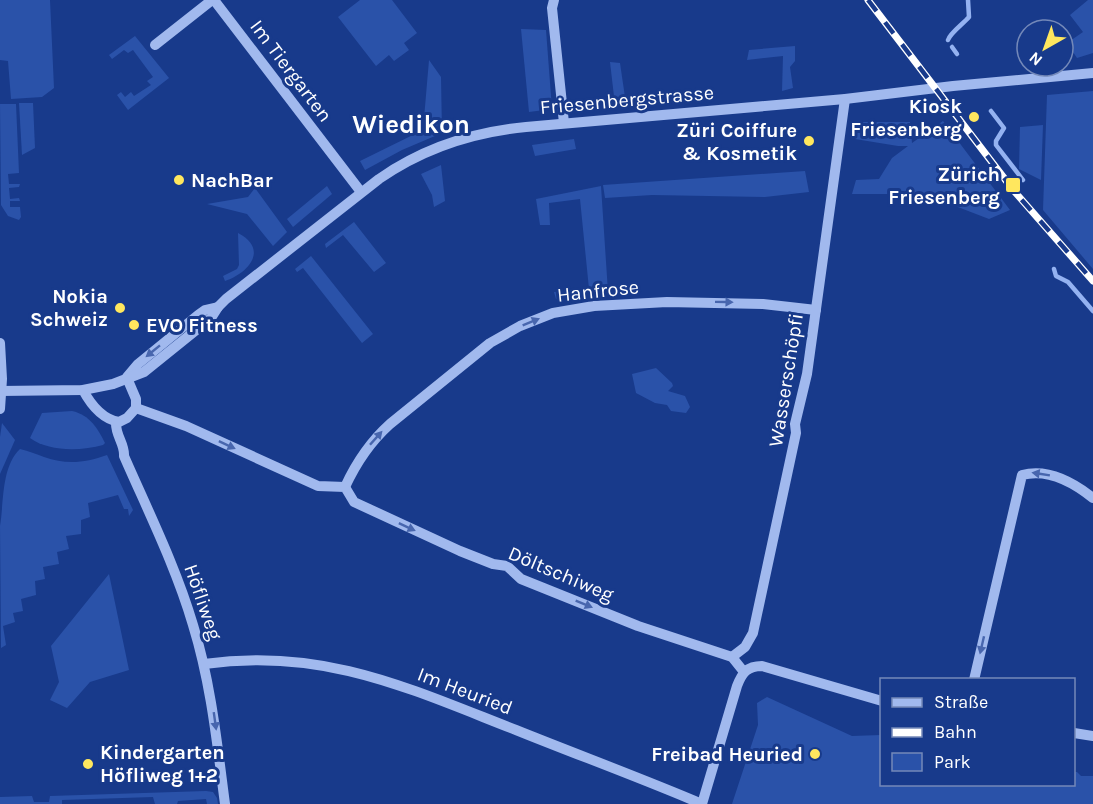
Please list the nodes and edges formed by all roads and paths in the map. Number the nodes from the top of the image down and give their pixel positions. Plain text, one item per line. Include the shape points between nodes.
1 (213, 0) edge
2 (554, 0) edge
3 (155, 45) dead end
4 (1093, 73) edge
5 (845, 99) junction
6 (564, 123) junction
7 (362, 192) junction
8 (816, 310) junction
9 (0, 343) edge
10 (127, 378) junction
11 (83, 390) junction
12 (0, 391) edge
13 (136, 408) junction
14 (0, 409) edge
15 (116, 422) junction
16 (345, 487) junction
17 (1093, 498) edge
18 (728, 656) junction
19 (204, 664) junction
20 (744, 672) junction
21 (975, 678) edge
22 (880, 700) edge
23 (1075, 733) edge
24 (1093, 736) edge
25 (225, 804) edge
26 (702, 804) edge

1 - 3 street, Im Tiergarten
1 - 7 street, Im Tiergarten
2 - 6 street
4 - 5 street, Friesenbergstrasse
5 - 6 street, Friesenbergstrasse
5 - 8 street, Wasserschöpfi
6 - 7 street, Friesenbergstrasse via 502,129 460,140 403,164
7 - 10 street, Friesenbergstrasse via 218,307 211,318 163,358 144,372
16 -> 8 street, Hanfrose via 362,455 390,424 490,343 534,320 594,306 667,302 752,303
8 - 18 street, Wasserschöpfi via 796,433 753,633 745,647
9 - 12 street
10 - 11 street, Friesenbergstrasse
10 - 13 street
11 - 12 street, Friesenbergstrasse
11 - 15 street via 96,409
12 - 14 street
13 - 15 street via 127,418
13 -> 16 street via 186,426 318,486
15 - 19 street, Höfliweg via 124,456 178,580
16 -> 18 street, Döltschiweg via 354,502 460,551 507,566 521,579
17 -> 21 street via 1073,482 1058,477 1032,472 1022,475
18 - 20 street
19 -> 25 street, Höfliweg
19 - 26 street, Im Heuried via 276,660 356,671
20 - 22 street via 762,666
20 - 26 street
23 - 24 street

